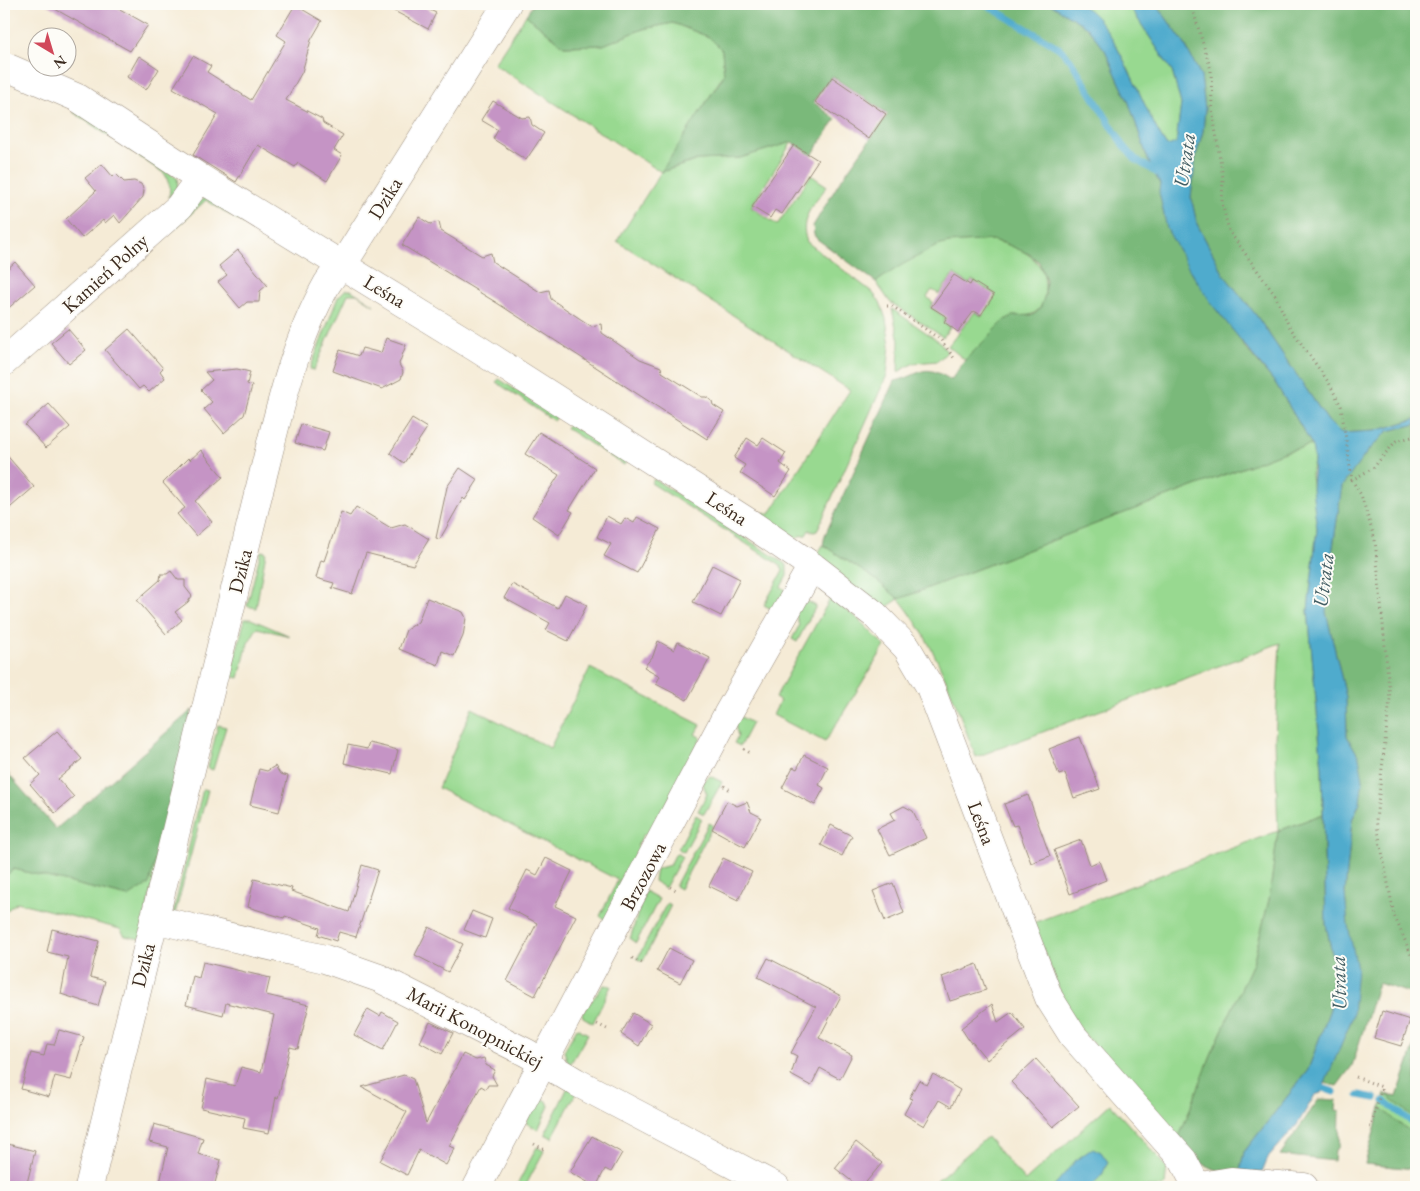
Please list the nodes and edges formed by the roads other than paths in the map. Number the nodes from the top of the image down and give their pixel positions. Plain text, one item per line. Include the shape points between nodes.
1 (506, 4) edge
2 (4, 66) edge
3 (200, 178) junction
4 (342, 265) junction
5 (4, 362) edge
6 (812, 566) junction
7 (154, 919) junction
8 (543, 1063) junction
9 (89, 1187) edge
10 (477, 1187) edge
11 (776, 1187) edge
12 (1196, 1187) edge
13 (1304, 1187) edge

1 - 4 street, Dzika
2 - 3 street, Leśna via 78,98
3 - 4 street, Leśna
3 - 5 street, Kamień Polny via 179,207
4 - 6 street, Leśna via 705,493
4 - 7 street, Dzika via 328,282 315,310 278,419
6 - 8 street, Brzozowa via 727,714
6 - 12 street, Leśna via 884,622 921,668 1059,1016 1072,1036 1183,1160
7 - 8 street, Marii Konopnickiej via 325,959 362,971
7 - 9 street, Dzika
8 - 10 street, Brzozowa
8 - 11 street, Marii Konopnickiej
12 - 13 street via 1216,1182

